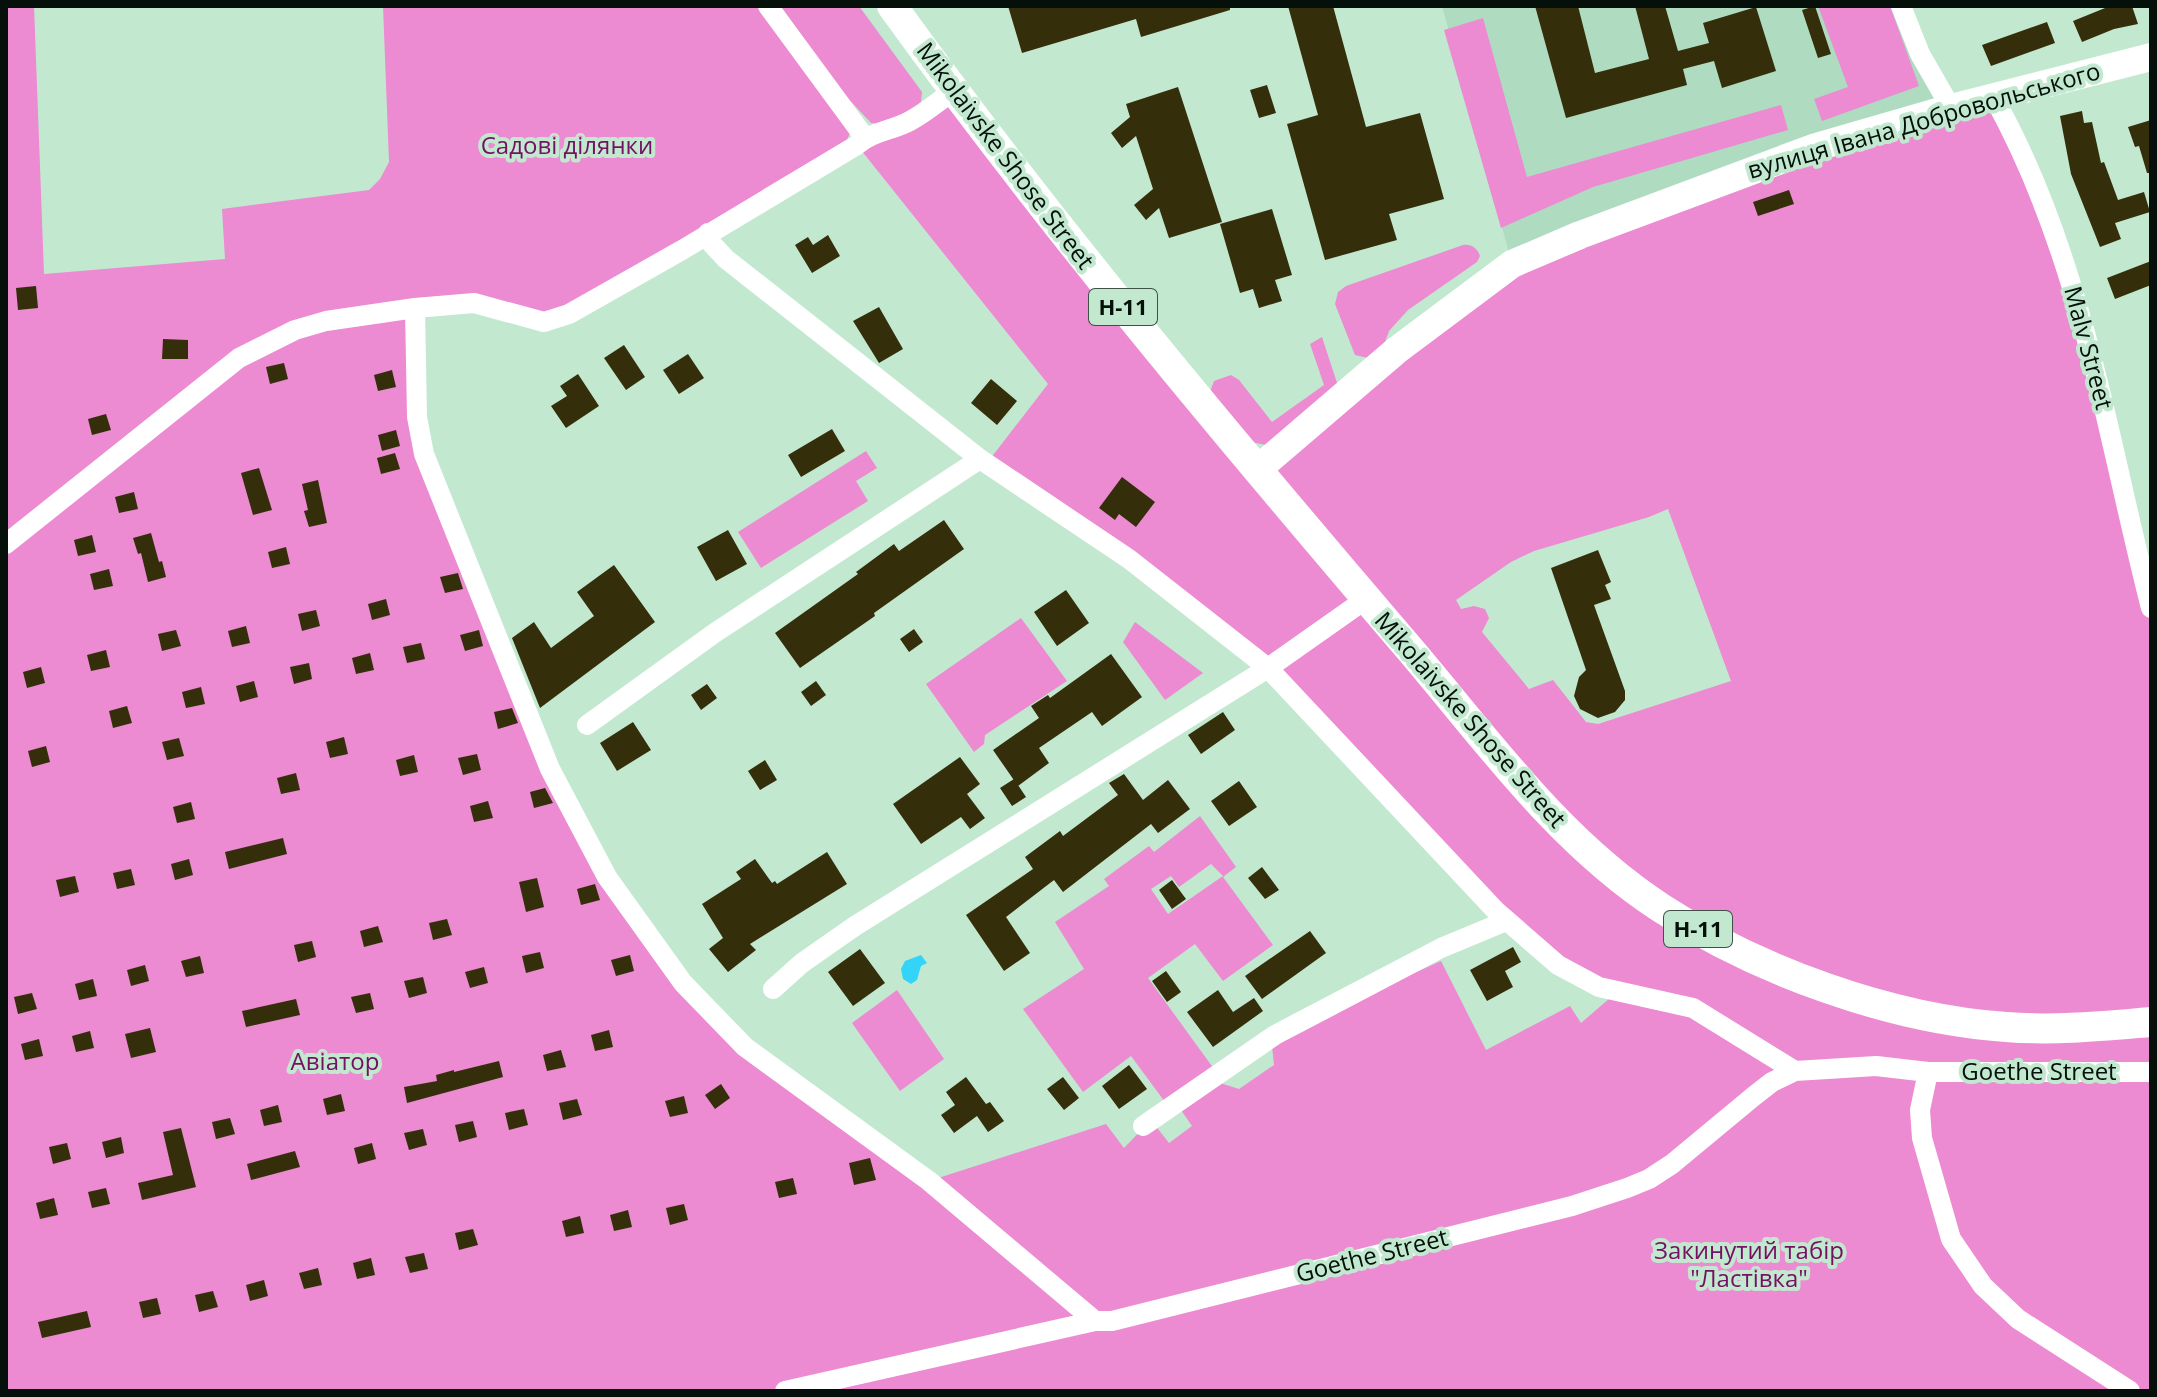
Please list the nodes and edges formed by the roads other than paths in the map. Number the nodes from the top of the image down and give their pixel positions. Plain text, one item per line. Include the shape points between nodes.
1 (768, 6) edge
2 (892, 6) edge
3 (1901, 6) edge
4 (2151, 57) edge
5 (953, 91) junction
6 (1994, 98) junction
7 (1951, 108) junction
8 (865, 138) junction
9 (708, 233) junction
10 (415, 308) junction
11 (980, 459) junction
12 (1258, 469) junction
13 (2143, 533) edge
14 (6, 544) edge
15 (1366, 599) junction
16 (2151, 608) edge
17 (1268, 668) junction
18 (587, 725) dead end
19 (1506, 921) junction
20 (773, 989) dead end
21 (2151, 1022) edge
22 (1795, 1071) junction
23 (1928, 1072) junction
24 (2151, 1072) edge
25 (1143, 1126) dead end
26 (1095, 1321) junction
27 (785, 1391) edge
28 (2130, 1391) edge

1 - 8 street
2 - 5 main road, Mikolaivske Shose Street / Н-11
3 - 7 street via 1920,54
4 - 6 street, вулиця Івана Добровольського
5 - 8 street via 914,119
5 - 12 main road, Mikolaivske Shose Street / Н-11
6 - 7 street, вулиця Івана Добровольського
6 - 13 street, Malv Street via 2037,185 2068,273
7 - 12 street, вулиця Івана Добровольського via 1753,169 1512,264 1397,350
8 - 9 street
9 - 10 street via 569,314 544,322 474,303
9 - 11 street via 726,259
10 - 14 street via 326,321 263,344
10 - 26 street via 417,417 424,454 550,769 615,890 683,983 745,1047 929,1181
11 - 17 street via 1129,559
11 - 18 street via 740,615
12 - 15 main road, Mikolaivske Shose Street / Н-11
13 - 16 street, Malv Street
15 - 17 street, Mikolaivske Shose Street
15 - 21 main road, Mikolaivske Shose Street / Н-11 via 1554,820 1613,873 1707,935 1824,987 1929,1017 2009,1028
17 - 19 street
17 - 20 street, Mikolaivske Shose Street via 855,926
19 - 22 street via 1577,977 1693,1008
19 - 25 street via 1441,948 1275,1035
22 - 23 street, Goethe Street via 1876,1066
22 - 26 street, Goethe Street via 1772,1082 1672,1164 1627,1188 1112,1321
23 - 24 street, Goethe Street
23 - 28 street, Goethe Street via 1920,1110 1922,1138 1951,1239 1983,1286 2018,1319
26 - 27 street, Goethe Street

